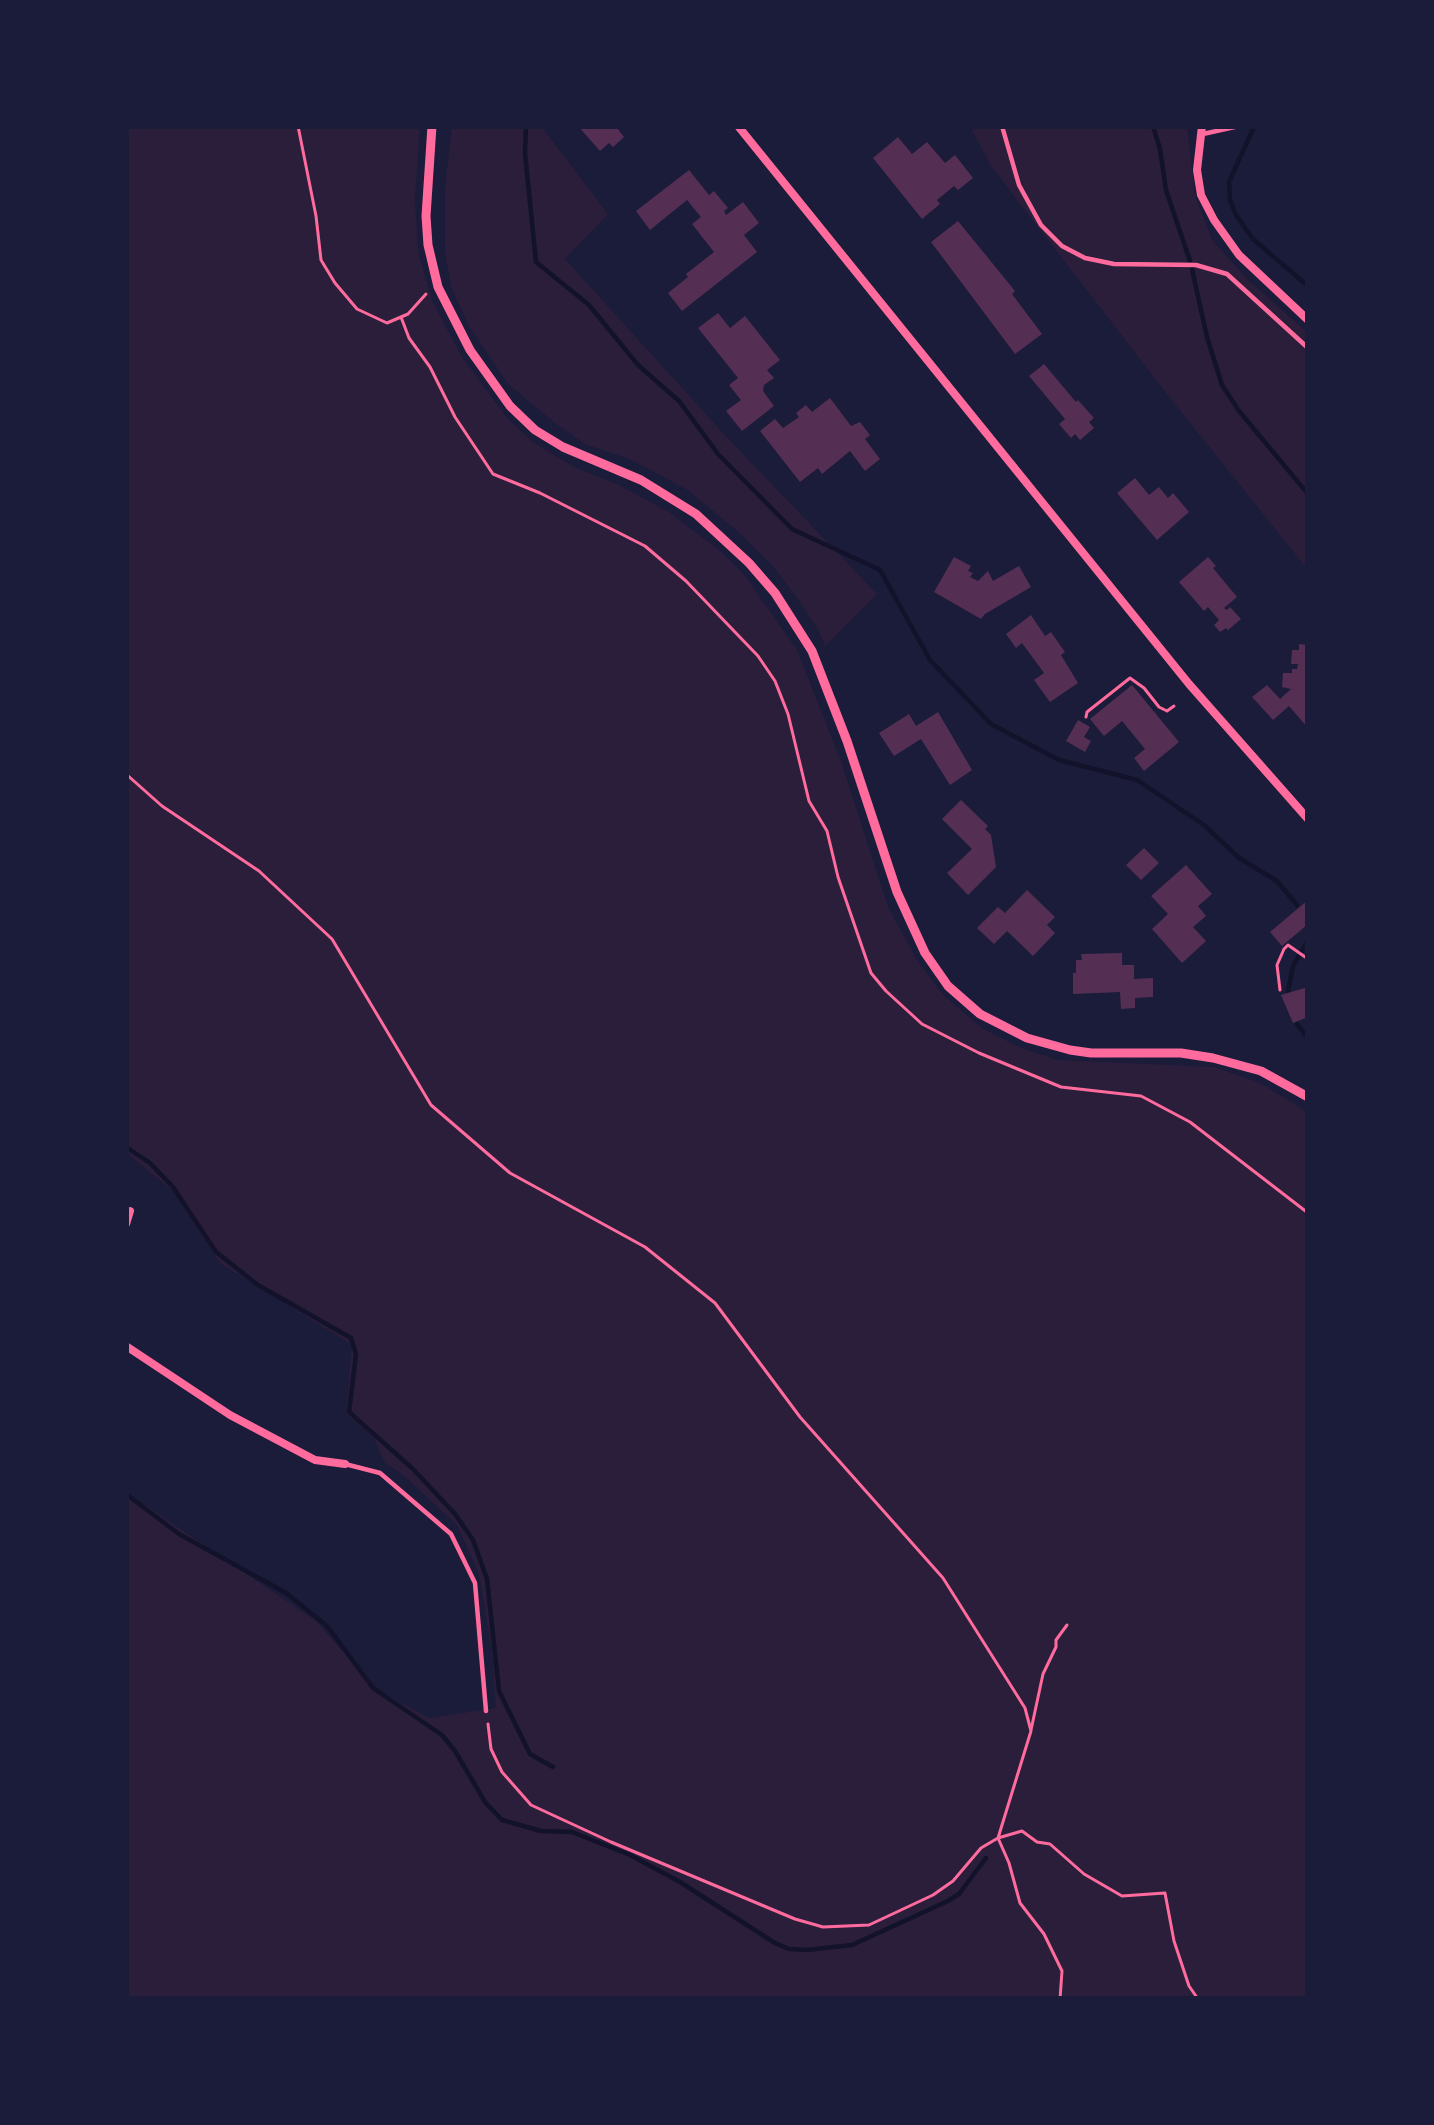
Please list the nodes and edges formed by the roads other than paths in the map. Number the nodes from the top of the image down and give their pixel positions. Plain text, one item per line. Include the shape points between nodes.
1 (432, 126) edge
2 (738, 126) edge
3 (1001, 126) edge
4 (1238, 126) edge
5 (1202, 130) edge
6 (1308, 320) edge
7 (1308, 348) edge
8 (1308, 819) edge
9 (1308, 1097) edge
10 (130, 1211) dead end
11 (126, 1224) edge
12 (126, 1346) edge
13 (345, 1464) joint
14 (486, 1711) road end

1 - 9 street via 428,245 449,314 470,350 521,418 696,514 770,586 812,651 912,928 957,994 992,1021 1047,1044 1213,1058 1261,1071
2 - 8 street via 1189,684
3 - 7 lane via 1019,185 1062,246 1114,264 1196,265 1227,274
4 - 5 lane
5 - 6 street via 1197,170 1214,220
10 - 11 street
12 - 13 street via 230,1415 315,1460
13 - 14 lane via 380,1473 451,1534 475,1583

